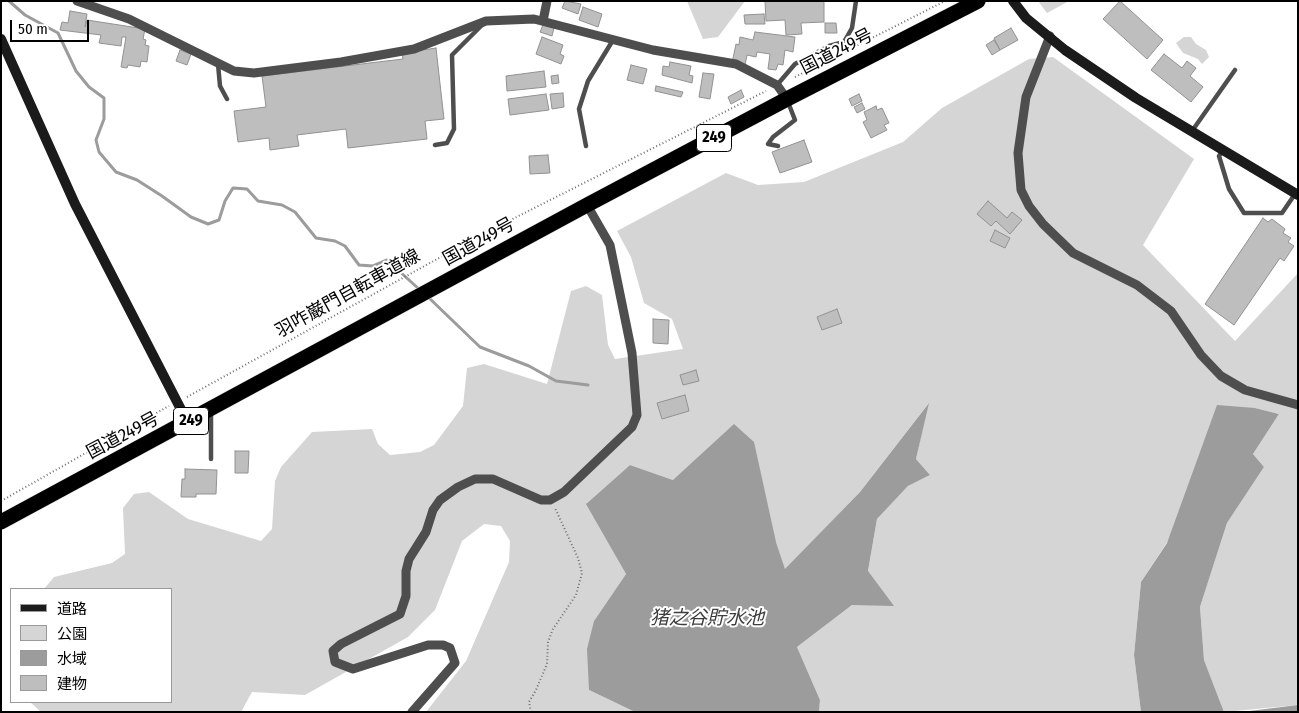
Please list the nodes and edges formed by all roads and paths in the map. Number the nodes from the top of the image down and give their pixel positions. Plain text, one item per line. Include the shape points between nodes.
1 (77, 1) edge
2 (547, 1) edge
3 (852, 1) edge
4 (856, 1) edge
5 (945, 1) edge
6 (978, 1) edge
7 (1013, 1) edge
8 (855, 9) junction
9 (486, 20) junction
10 (543, 20) junction
11 (1050, 36) junction
12 (1, 39) edge
13 (613, 40) junction
14 (218, 63) junction
15 (1234, 70) dead end
16 (790, 79) dead end
17 (777, 86) junction
18 (767, 91) dead end
19 (227, 99) dead end
20 (787, 99) junction
21 (1192, 131) junction
22 (435, 145) dead end
23 (586, 146) dead end
24 (778, 146) dead end
25 (1223, 150) junction
26 (1296, 194) edge
27 (587, 205) junction
28 (183, 399) dead end
29 (1298, 404) edge
30 (164, 409) dead end
31 (211, 410) junction
32 (188, 422) junction
33 (211, 459) dead end
34 (550, 500) junction
35 (1, 501) edge
36 (1, 522) edge
37 (412, 712) edge
38 (531, 712) edge

1 - 14 street via 129,19
2 - 10 street
3 - 8 lane
4 - 8 lane
5 - 16 path
6 - 20 highway, 国道249号 / 249
7 - 11 street via 1026,18
8 - 17 lane via 852,28 844,42 795,64
9 - 10 street
9 - 14 street via 414,49 341,62 254,73 234,71
9 - 22 lane via 452,54 454,129 447,143
10 - 13 street
11 - 21 street via 1065,50
11 - 29 street via 1026,97 1018,153 1021,190 1029,206 1073,253 1137,285 1171,311 1201,355 1222,376 1245,390
12 - 32 street via 75,204
13 - 17 street via 736,64
13 - 23 lane via 588,81 579,109
14 - 19 lane via 220,86
15 - 21 lane
17 - 20 street
18 - 28 path, 羽咋巌門自転車道線 via 477,237
20 - 24 lane via 795,120 768,144
20 - 27 highway, 国道249号 / 249
21 - 25 street
25 - 26 street
25 - 26 lane via 1219,156 1229,189 1244,213 1282,213
27 - 31 highway, 国道249号 / 249
27 - 34 street via 610,245 632,353 636,415 632,427 564,492
30 - 35 path
31 - 32 highway, 国道249号 / 249
31 - 33 lane
32 - 36 highway, 国道249号 / 249
34 - 37 street via 541,500 493,479 475,479 458,487 440,500 433,510 426,532 409,559 406,596 400,614 341,644 333,652 336,662 353,669 428,646 450,648 455,662
34 - 38 path via 582,572 576,595 548,642 547,664 529,702

